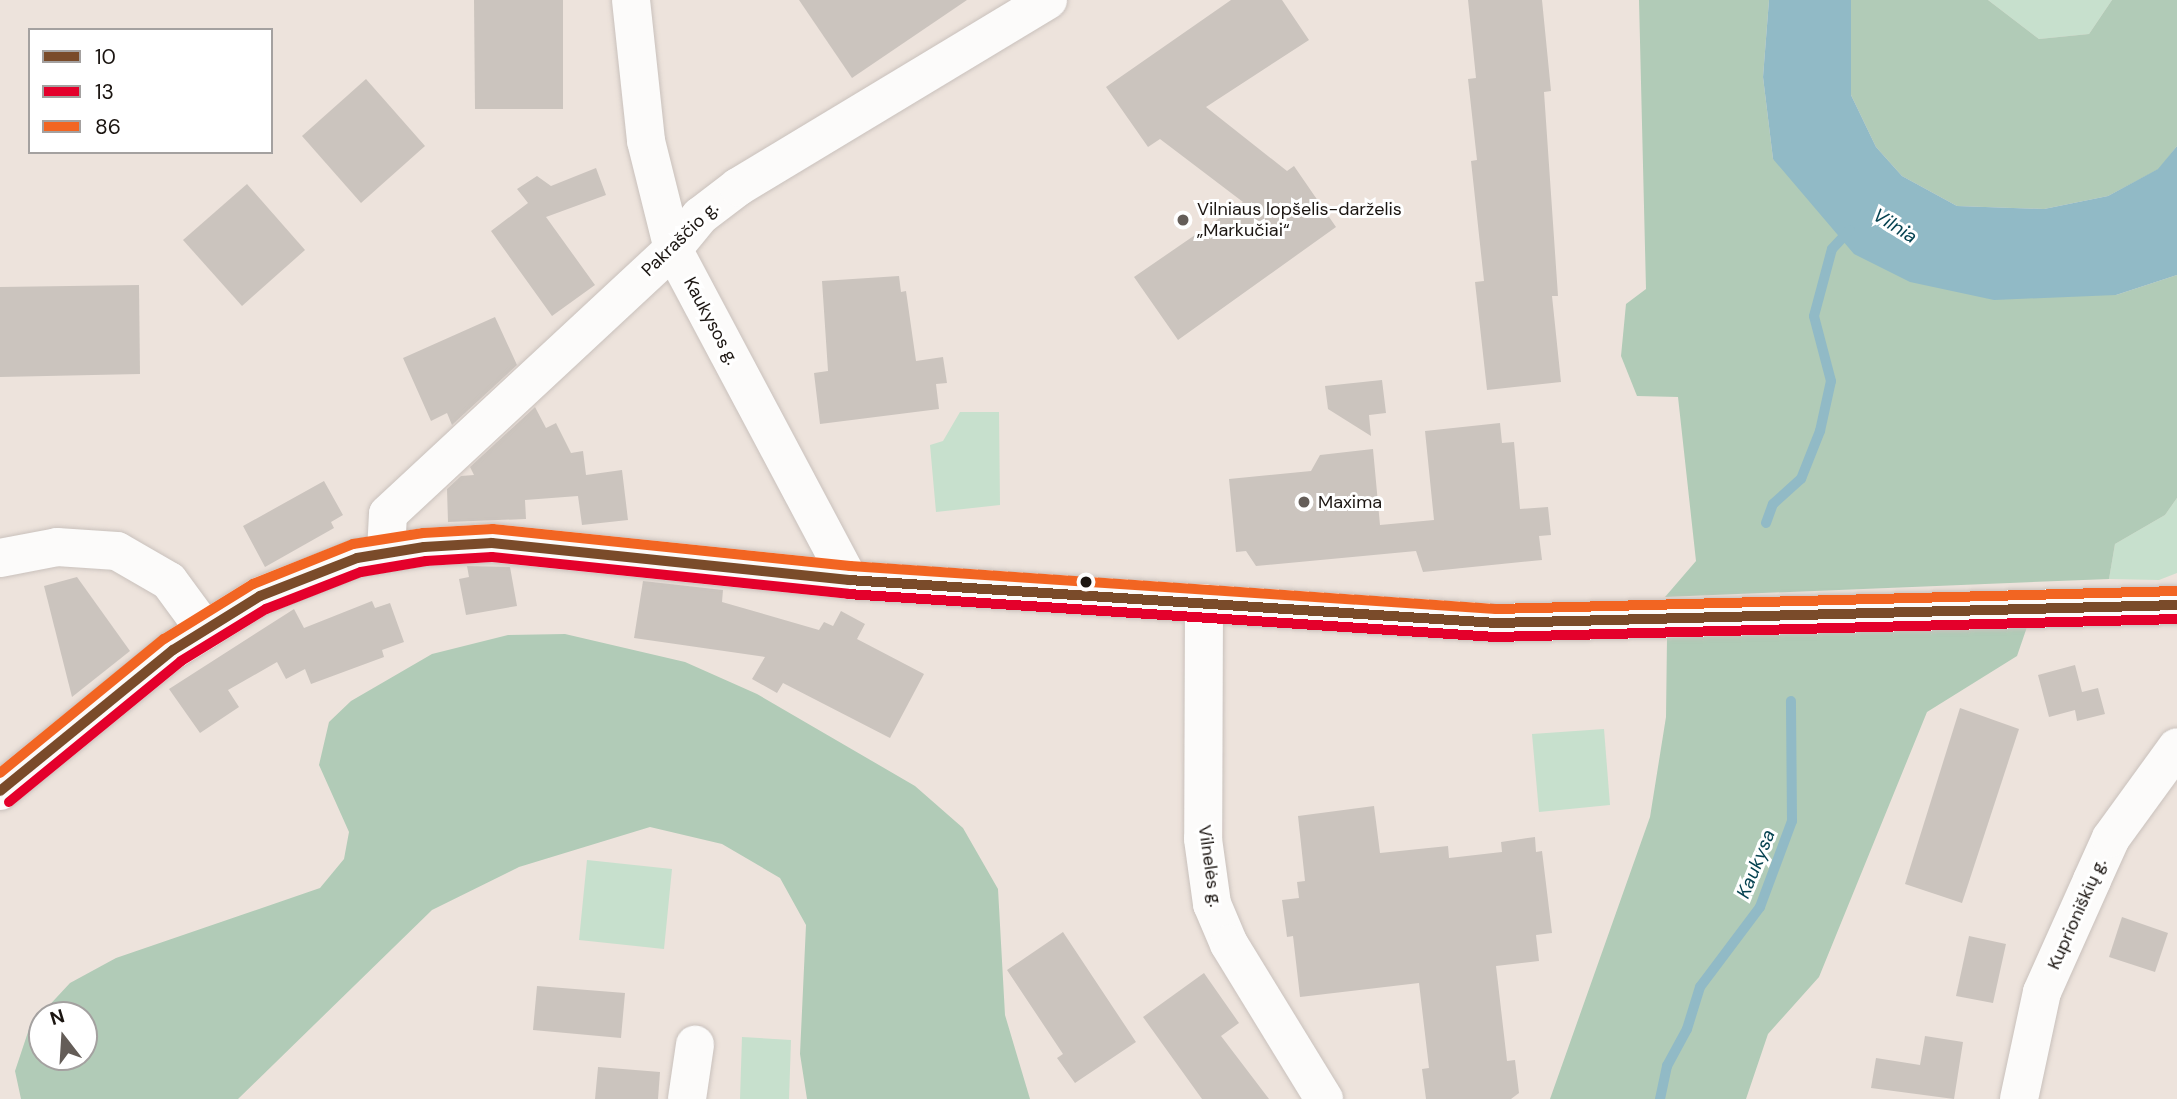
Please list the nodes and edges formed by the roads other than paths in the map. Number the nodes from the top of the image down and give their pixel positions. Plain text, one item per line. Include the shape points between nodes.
1 (631, 0) edge
2 (1048, 0) edge
3 (673, 249) junction
4 (386, 552) junction
5 (0, 558) edge
6 (849, 580) junction
7 (1204, 603) junction
8 (2177, 605) edge
9 (205, 630) junction
10 (2177, 747) edge
11 (0, 791) edge
12 (695, 1045) dead end
13 (687, 1099) edge
14 (1324, 1099) edge
15 (2019, 1099) edge

1 - 3 street, Kaukysos g. via 646,141
2 - 3 street, Pakraščio g. via 738,187 700,216
3 - 4 street, Pakraščio g. via 388,514
3 - 6 street, Kaukysos g.
4 - 6 street via 492,542
4 - 9 street via 307,573
5 - 9 street via 57,547 117,551 169,580
6 - 7 street
7 - 8 street via 1496,623
7 - 14 street, Vilnelės g. via 1203,839 1212,904 1229,944
9 - 11 street via 98,708
10 - 15 street, Kuprioniškių g. via 2111,838 2092,880 2042,992
12 - 13 street

